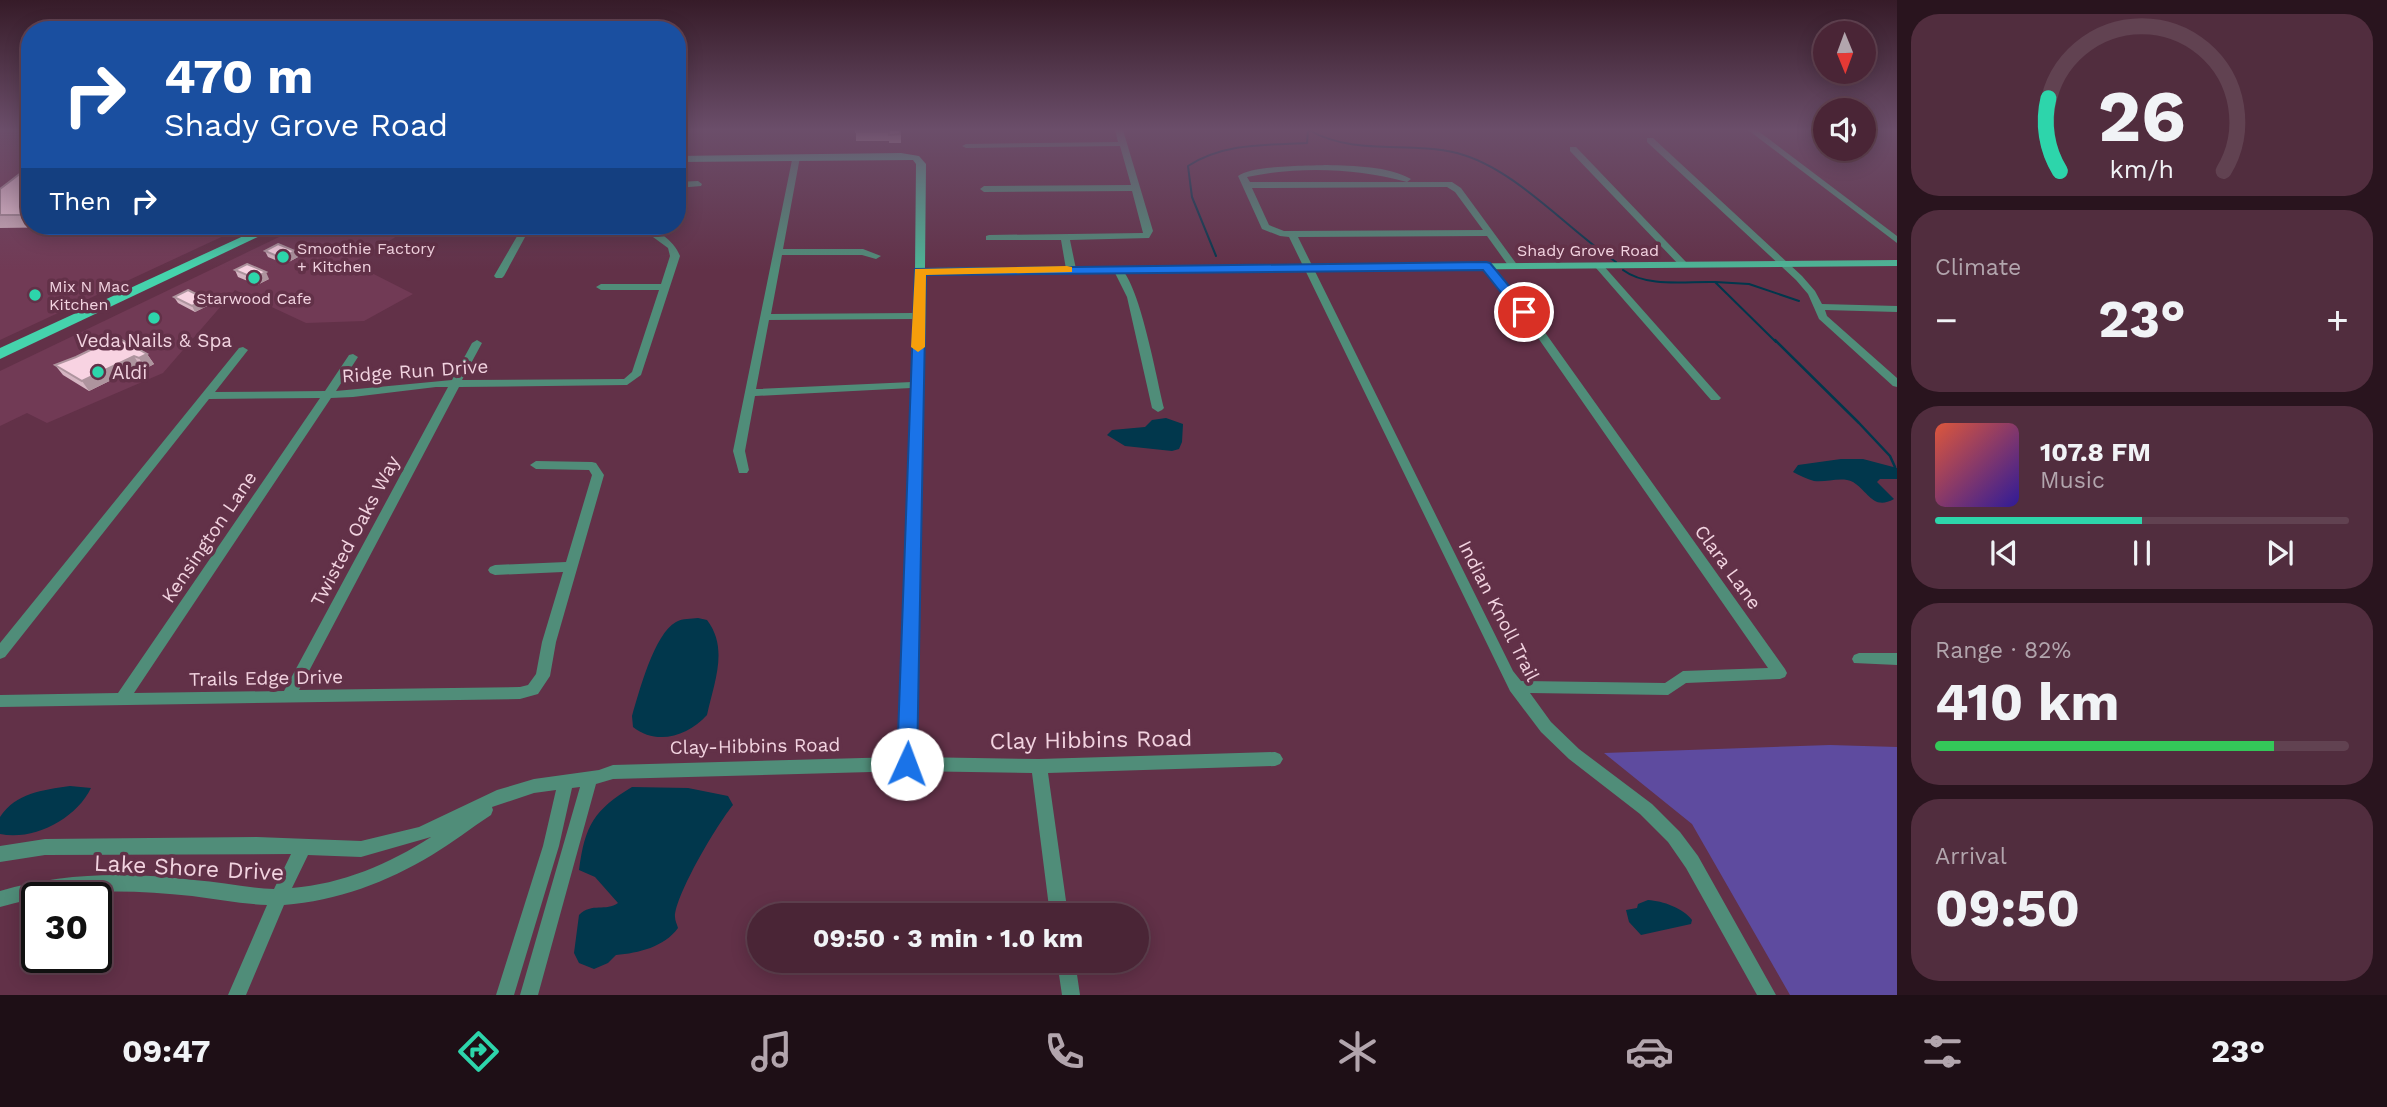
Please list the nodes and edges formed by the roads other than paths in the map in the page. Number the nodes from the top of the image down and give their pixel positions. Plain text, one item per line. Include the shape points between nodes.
1 (792, 176) edge
2 (919, 176) edge
3 (1132, 176) edge
4 (1242, 176) edge
5 (1393, 176) edge
6 (1599, 176) edge
7 (1689, 176) edge
8 (1813, 176) edge
9 (1418, 183) junction
10 (698, 184) dead end
11 (686, 185) edge
12 (1247, 185) junction
13 (984, 188) dead end
14 (1135, 188) junction
15 (1489, 233) junction
16 (1292, 234) junction
17 (256, 235) edge
18 (522, 235) edge
19 (655, 235) edge
20 (1065, 238) junction
21 (989, 239) dead end
22 (1897, 240) edge
23 (777, 252) junction
24 (876, 257) dead end
25 (1897, 263) edge
26 (1783, 264) junction
27 (1684, 265) junction
28 (1486, 266) junction
29 (1513, 266) junction
30 (1599, 266) junction
31 (1308, 268) junction
32 (1118, 269) junction
33 (1071, 270) junction
34 (920, 271) junction
35 (499, 276) dead end
36 (666, 287) junction
37 (601, 288) dead end
38 (1817, 307) junction
39 (1897, 309) edge
40 (919, 316) junction
41 (765, 317) junction
42 (477, 343) dead end
43 (243, 350) dead end
44 (0, 354) edge
45 (354, 357) dead end
46 (456, 384) junction
47 (1897, 384) edge
48 (917, 385) junction
49 (750, 393) junction
50 (327, 395) junction
51 (206, 396) junction
52 (1715, 398) dead end
53 (1158, 408) dead end
54 (537, 465) dead end
55 (596, 467) joint
56 (743, 470) dead end
57 (571, 567) junction
58 (495, 569) dead end
59 (0, 653) edge
60 (1859, 659) dead end
61 (1897, 659) edge
62 (1515, 687) junction
63 (288, 697) junction
64 (122, 699) junction
65 (0, 701) edge
66 (1275, 759) dead end
67 (907, 764) junction
68 (1039, 766) junction
69 (590, 778) junction
70 (566, 781) junction
71 (519, 792) junction
72 (303, 848) junction
73 (0, 854) edge
74 (278, 898) junction
75 (0, 899) edge
76 (1057, 903) edge
77 (1068, 973) edge
78 (237, 995) edge
79 (505, 995) edge
80 (529, 995) edge
81 (1071, 995) edge
82 (1767, 995) edge

1 - 23 street
2 - 34 street
3 - 14 street
4 - 12 street
5 - 9 street
6 - 27 street
7 - 26 street
8 - 22 street
9 - 12 street
9 - 15 street via 1455,187
10 - 11 street
12 - 16 street via 1265,227
13 - 14 street
14 - 20 street via 1146,236
15 - 16 street
15 - 29 street
16 - 31 street
17 - 44 main road
18 - 35 street
19 - 36 street via 672,247 673,265
20 - 21 street
20 - 33 street
23 - 24 street via 863,252
23 - 41 street
25 - 26 street, Shady Grove Road
26 - 27 street, Shady Grove Road
26 - 38 street via 1808,287
27 - 30 street, Shady Grove Road
28 - 29 street, Shady Grove Road
28 - 31 street, Shady Grove Road
28 - 62 street, Clara Lane via 1540,333 1780,673 1684,677 1668,689
29 - 30 street, Shady Grove Road
30 - 52 street
31 - 32 street, Shady Grove Road
31 - 62 street, Indian Knoll Trail
32 - 33 street, Shady Grove Road
32 - 53 street via 1132,297
33 - 34 street, Shady Grove Road
34 - 40 street
36 - 37 street
36 - 46 street, Ridge Run Drive via 637,373 627,382
38 - 39 street
38 - 47 street
40 - 41 street
40 - 48 street
41 - 49 street
42 - 46 street, Twisted Oaks Way
43 - 51 street
45 - 50 street, Kensington Lane
46 - 50 street, Ridge Run Drive
46 - 63 street, Twisted Oaks Way
48 - 49 street
48 - 67 street
49 - 56 street via 739,451
50 - 51 street, Ridge Run Drive
50 - 64 street, Kensington Lane
51 - 59 street
54 - 55 street
55 - 57 street via 598,475
57 - 58 street
57 - 63 street, Trails Edge Drive via 543,676 533,690
60 - 61 street
62 - 82 street, Indian Knoll Trail via 1574,754 1646,808 1674,837
63 - 64 street, Trails Edge Drive
64 - 65 street, Trails Edge Drive
66 - 68 street, Clay Hibbins Road
67 - 68 street, Clay Hibbins Road
67 - 69 street, Clay-Hibbins Road via 630,770
68 - 76 street
69 - 70 street, Lake Shore Drive
69 - 80 street
70 - 71 street, Lake Shore Drive
70 - 79 street
71 - 72 street, Lake Shore Drive via 497,797 436,828 391,844 347,850
71 - 74 street, Lake Shore Drive via 394,868 336,889
72 - 73 street, Lake Shore Drive via 230,844 45,847
72 - 74 street
74 - 75 street, Lake Shore Drive via 134,885 51,887
74 - 78 street
77 - 81 street

